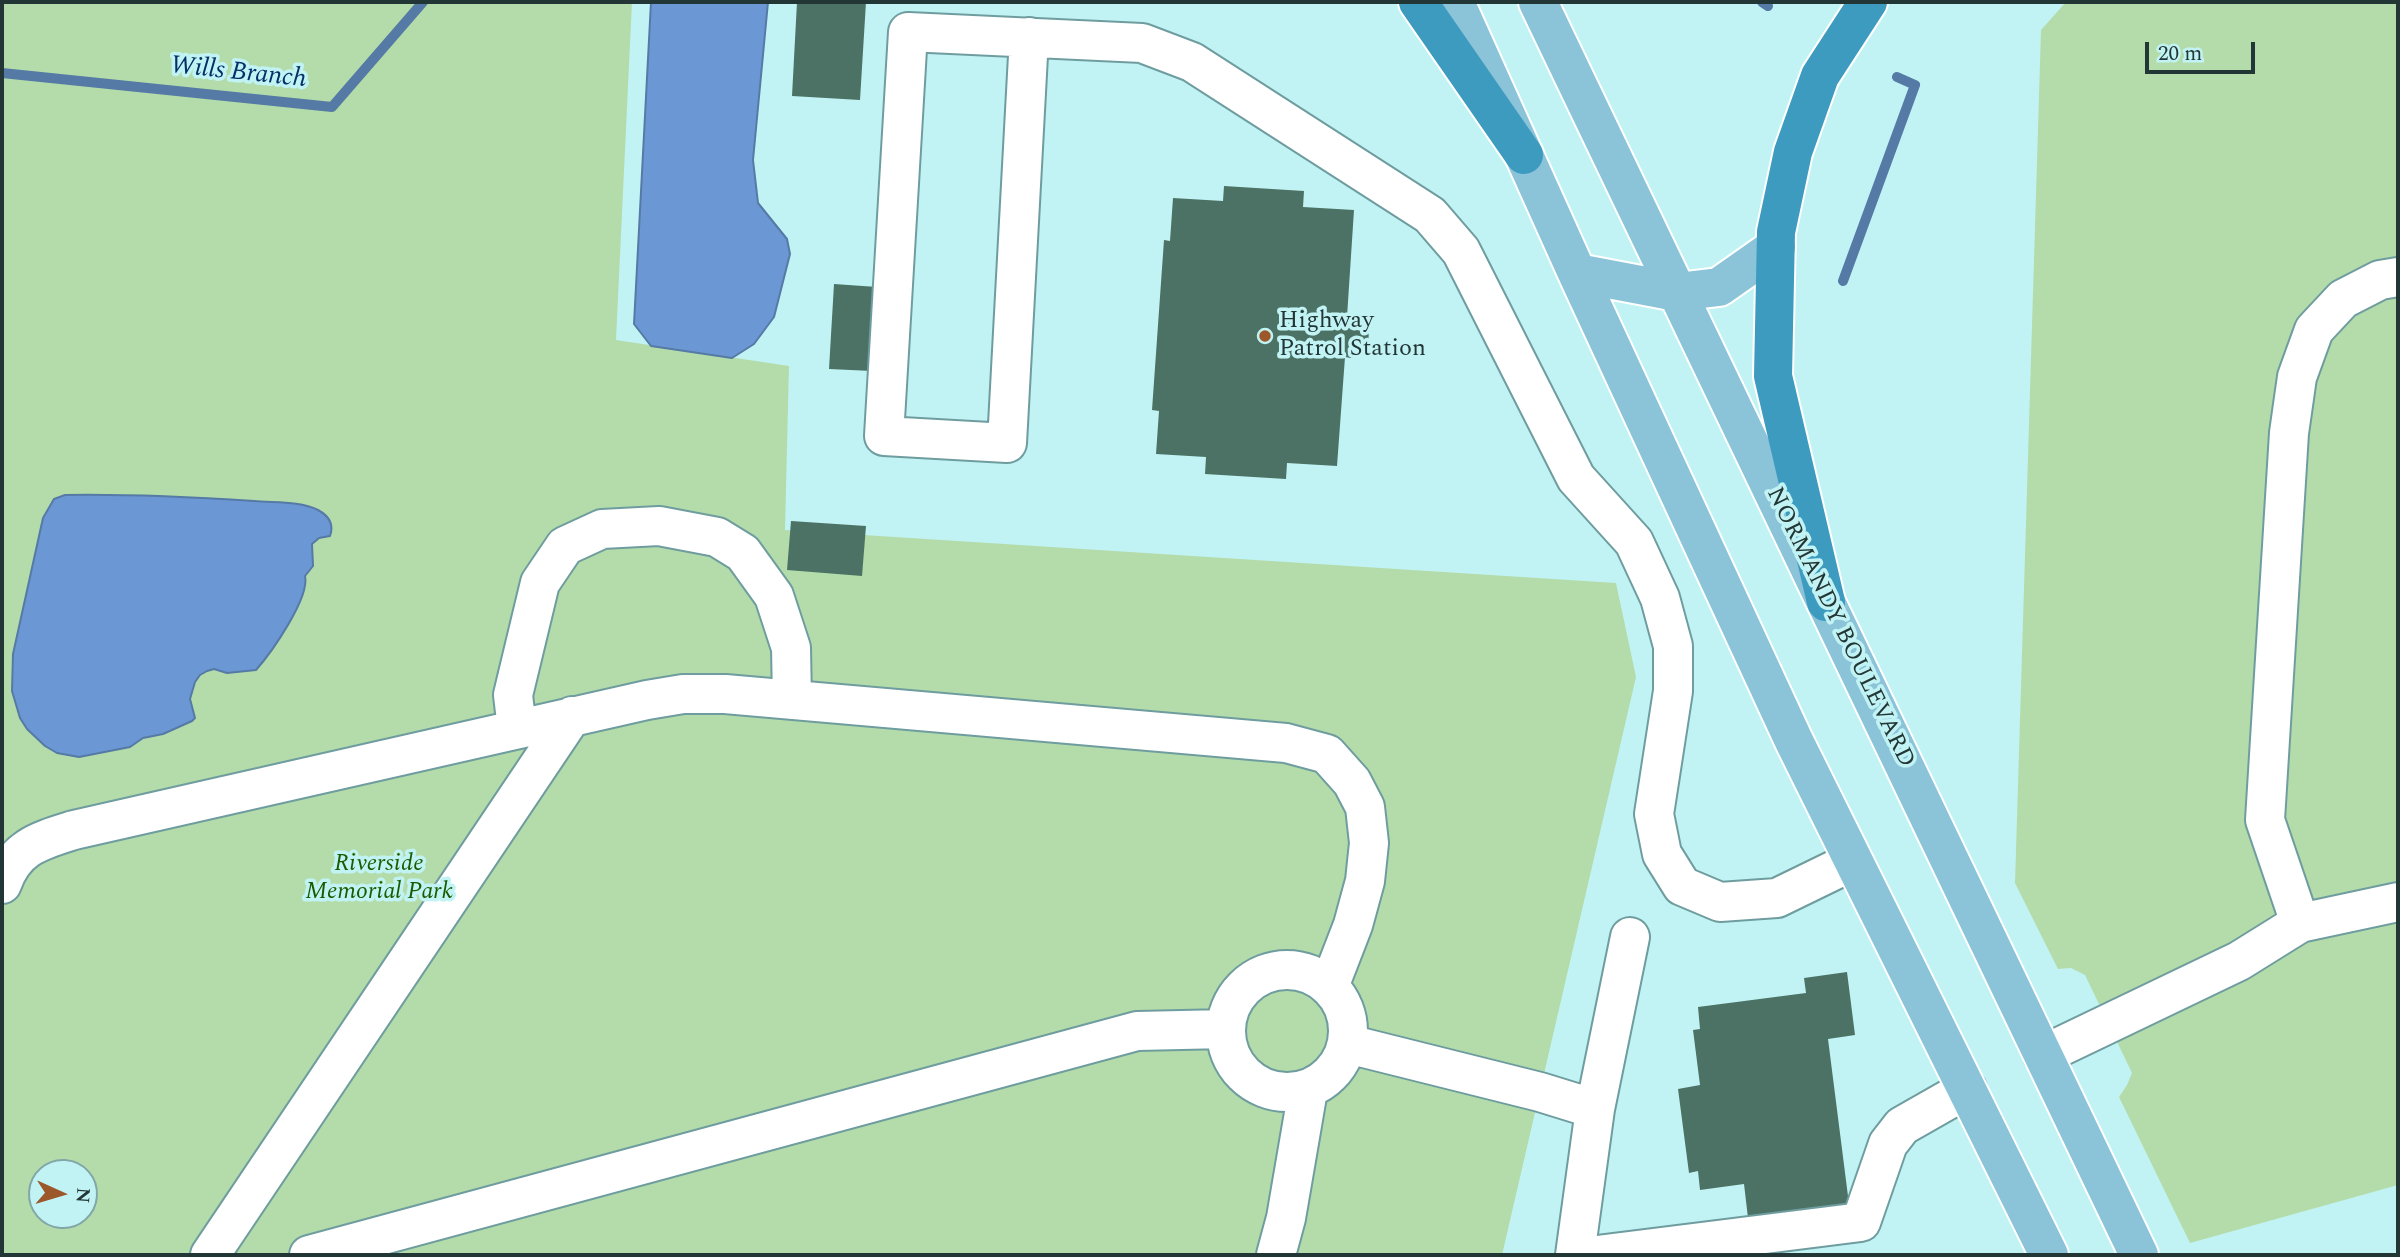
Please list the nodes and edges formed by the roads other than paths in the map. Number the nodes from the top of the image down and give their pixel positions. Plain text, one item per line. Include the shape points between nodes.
1 (1418, 2) edge
2 (1455, 2) edge
3 (1538, 2) edge
4 (1868, 2) edge
5 (1029, 37) junction
6 (1524, 155) junction
7 (1776, 247) junction
8 (1577, 273) junction
9 (2398, 277) edge
10 (1677, 292) junction
11 (1826, 602) junction
12 (792, 700) junction
13 (572, 716) junction
14 (517, 729) junction
15 (1853, 861) junction
16 (2, 884) edge
17 (2398, 902) edge
18 (2300, 923) junction
19 (1630, 937) dead end
20 (1329, 987) junction
21 (1226, 1029) junction
22 (1348, 1044) junction
23 (2043, 1055) junction
24 (1967, 1089) junction
25 (1307, 1090) junction
26 (1595, 1109) junction
27 (210, 1255) edge
28 (309, 1255) edge
29 (1276, 1255) edge
30 (1575, 1255) edge
31 (1597, 1255) edge
32 (2049, 1255) edge
33 (2139, 1255) edge

1 - 6 highway
2 - 6 main road
3 - 10 main road, NORMANDY BOULEVARD
4 - 7 highway via 1820,76 1793,152
5 - 5 street via 908,32 884,436 1007,443
5 - 15 street via 1142,43 1192,62 1430,215 1461,251 1576,478 1634,541 1660,598 1673,646 1673,691 1654,814 1661,854 1682,886 1720,902 1777,898
6 - 8 main road
7 - 10 main road via 1719,287
7 - 11 highway via 1773,376
8 - 10 main road
8 - 15 main road
9 - 18 street via 2380,280 2343,299 2314,330 2297,377 2289,433 2265,820
10 - 11 main road, NORMANDY BOULEVARD
11 - 23 main road, NORMANDY BOULEVARD
12 - 13 street via 683,694
12 - 14 street via 791,648 774,596 743,554 717,537 659,526 602,529 565,546 540,583 513,695
12 - 20 street via 1286,743 1327,754 1352,782 1366,807 1368,843 1365,881
13 - 14 street
13 - 27 street
14 - 16 street via 37,841 9,864
15 - 24 main road
17 - 18 street
18 - 23 street via 2239,961
19 - 26 street
20 - 21 street via 1312,975 1293,970 1255,979 1240,992
20 - 22 street via 1342,1003
21 - 25 street via 1228,1049 1251,1081 1268,1090
21 - 28 street via 1137,1031
22 - 25 street via 1326,1079
22 - 26 street
23 - 33 main road, NORMANDY BOULEVARD
24 - 31 street via 1902,1126 1888,1144 1861,1222
24 - 32 main road
25 - 29 street
26 - 30 street

